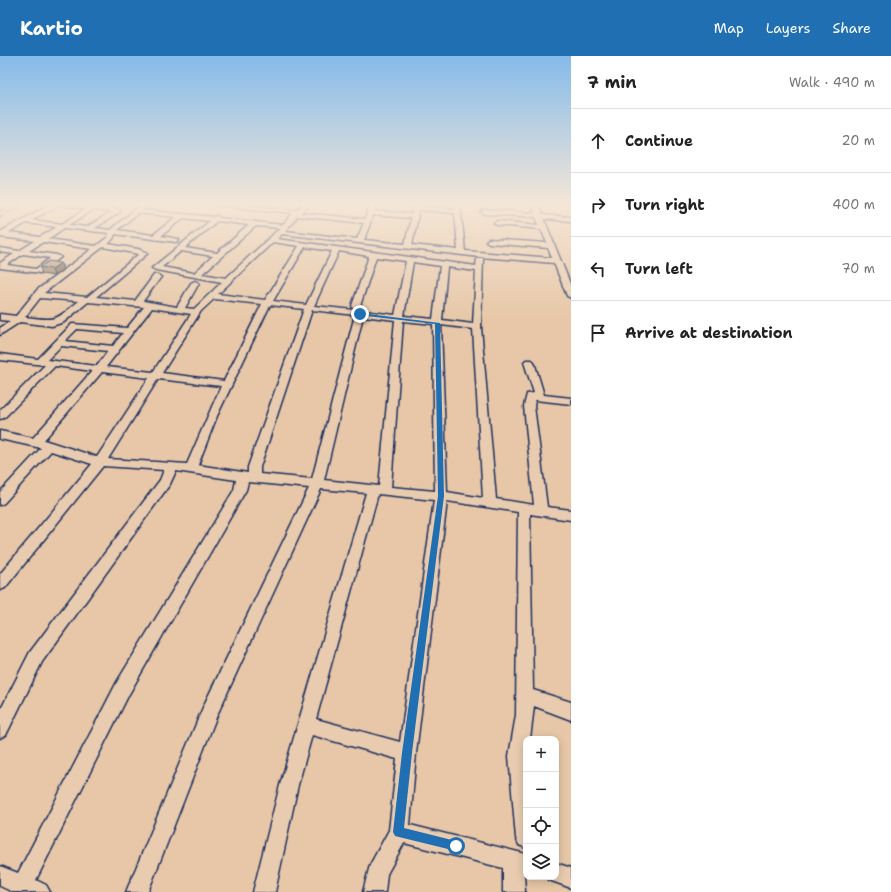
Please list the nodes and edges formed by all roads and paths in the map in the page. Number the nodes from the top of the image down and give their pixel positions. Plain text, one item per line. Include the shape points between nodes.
1 (37, 242) edge
2 (64, 242) edge
3 (106, 242) edge
4 (188, 242) edge
5 (233, 242) edge
6 (270, 242) edge
7 (284, 242) edge
8 (370, 242) edge
9 (409, 242) edge
10 (461, 242) edge
11 (502, 242) edge
12 (550, 242) edge
13 (303, 245) junction
14 (408, 246) junction
15 (552, 246) junction
16 (100, 247) junction
17 (180, 249) junction
18 (0, 250) edge
19 (336, 250) junction
20 (462, 252) junction
21 (21, 253) junction
22 (373, 254) junction
23 (219, 255) junction
24 (410, 259) junction
25 (444, 264) junction
26 (560, 264) junction
27 (0, 266) edge
28 (563, 275) junction
29 (571, 276) edge
30 (157, 277) dead end
31 (196, 279) junction
32 (228, 281) junction
33 (38, 295) junction
34 (212, 296) junction
35 (571, 296) edge
36 (88, 299) junction
37 (138, 303) junction
38 (267, 303) junction
39 (150, 305) junction
40 (309, 308) junction
41 (180, 309) junction
42 (196, 312) junction
43 (360, 314) junction
44 (0, 317) edge
45 (399, 318) junction
46 (16, 320) junction
47 (438, 323) junction
48 (477, 327) junction
49 (129, 331) junction
50 (0, 332) edge
51 (58, 343) junction
52 (115, 349) junction
53 (0, 357) edge
54 (40, 362) junction
55 (530, 362) dead end
56 (52, 364) junction
57 (99, 369) junction
58 (155, 376) junction
59 (227, 384) junction
60 (540, 397) junction
61 (571, 401) edge
62 (0, 416) edge
63 (0, 435) edge
64 (36, 442) junction
65 (49, 446) junction
66 (100, 462) junction
67 (171, 467) junction
68 (191, 468) junction
69 (248, 477) junction
70 (317, 484) junction
71 (379, 490) junction
72 (441, 496) junction
73 (0, 500) edge
74 (490, 504) junction
75 (524, 509) junction
76 (541, 511) junction
77 (571, 515) edge
78 (0, 584) edge
79 (525, 694) junction
80 (571, 711) edge
81 (307, 725) junction
82 (0, 728) edge
83 (407, 753) junction
84 (523, 808) edge
85 (399, 832) junction
86 (519, 862) edge
87 (559, 874) edge
88 (0, 876) edge
89 (571, 878) edge
90 (31, 889) edge
91 (137, 892) edge
92 (264, 892) edge
93 (374, 892) edge
94 (514, 892) edge

1 - 21 street
2 - 16 street
3 - 16 street
4 - 17 street
5 - 23 street
6 - 32 street
7 - 13 street
8 - 14 street
9 - 14 street
10 - 20 street
11 - 15 street
12 - 15 street
13 - 19 street
13 - 38 street
14 - 20 street
15 - 26 street
16 - 33 street
16 - 36 street via 144,253
17 - 23 street
17 - 31 street via 156,268
18 - 21 street
19 - 22 street
19 - 40 street
20 - 26 street
21 - 27 street
21 - 27 street via 57,257 37,271
22 - 24 street
22 - 43 street via 356,306
23 - 31 street
24 - 25 street
24 - 45 street
25 - 47 street
25 - 48 street via 479,265
26 - 28 street
28 - 29 street
28 - 35 street
30 - 37 street
31 - 32 street
31 - 41 street
32 - 34 street
33 - 36 street
33 - 46 street
34 - 38 street
34 - 42 street
36 - 37 street
36 - 46 street via 56,322 46,324
37 - 39 street
38 - 40 street
38 - 59 street
39 - 41 street
39 - 49 street
40 - 43 street
40 - 69 street via 254,467
41 - 42 street
42 - 58 street
43 - 45 street
43 - 70 street
44 - 46 street
45 - 47 street
45 - 71 street
46 - 50 street
47 - 48 street
47 - 72 street
48 - 74 street
49 - 51 street via 75,326
49 - 52 street
51 - 52 street
51 - 54 street
52 - 57 street
53 - 54 street
54 - 56 street
55 - 60 street
56 - 57 street
56 - 62 street
57 - 58 street
57 - 64 street
58 - 59 street
58 - 66 street
59 - 68 street
60 - 61 street
60 - 76 street via 531,396 529,406
63 - 64 street
64 - 65 street
65 - 66 street
65 - 73 street
66 - 67 street
66 - 78 street
67 - 68 street
67 - 82 street via 166,481 36,657
68 - 69 street
69 - 70 street
69 - 90 street via 123,688
70 - 71 street
70 - 91 street via 210,711
71 - 72 street
71 - 81 street
72 - 74 street
72 - 83 street
74 - 75 street
75 - 76 street
75 - 79 street
76 - 77 street
79 - 80 street
79 - 84 street via 525,715 518,756
81 - 83 street
81 - 92 street via 289,785
83 - 85 street
85 - 86 street
85 - 93 street via 377,872
86 - 94 street
87 - 89 street
88 - 90 street

